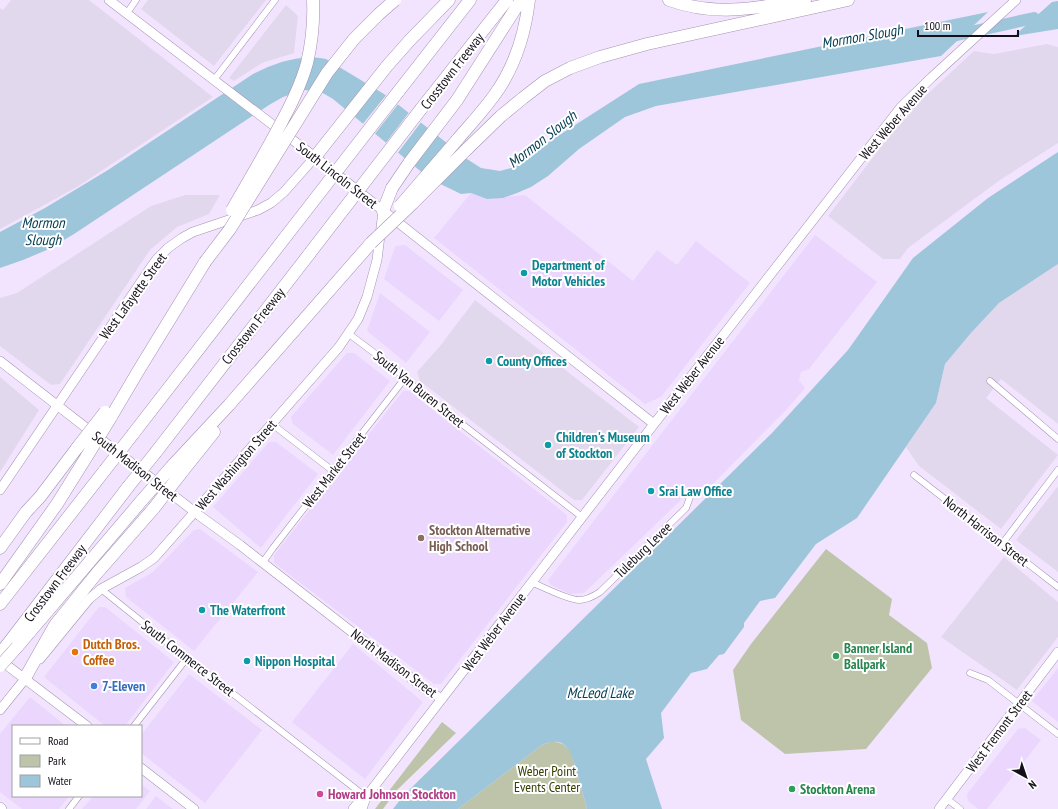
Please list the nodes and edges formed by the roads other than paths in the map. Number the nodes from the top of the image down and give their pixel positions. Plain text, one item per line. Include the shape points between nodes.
1 (109, 0) edge
2 (136, 0) edge
3 (275, 0) edge
4 (313, 0) edge
5 (395, 0) edge
6 (449, 0) edge
7 (470, 0) edge
8 (507, 0) edge
9 (521, 0) edge
10 (530, 0) edge
11 (669, 0) edge
12 (805, 0) edge
13 (848, 0) edge
14 (1016, 0) edge
15 (126, 13) junction
16 (214, 80) junction
17 (315, 157) junction
18 (383, 211) junction
19 (371, 243) junction
20 (203, 266) junction
21 (349, 334) junction
22 (0, 361) edge
23 (405, 378) junction
24 (990, 381) dead end
25 (57, 405) junction
26 (108, 414) junction
27 (272, 424) junction
28 (654, 424) junction
29 (1058, 439) edge
30 (177, 468) junction
31 (1058, 470) edge
32 (333, 471) junction
33 (914, 475) dead end
34 (0, 490) edge
35 (690, 497) dead end
36 (195, 512) junction
37 (582, 517) junction
38 (1002, 544) junction
39 (0, 548) edge
40 (263, 562) junction
41 (532, 582) junction
42 (0, 584) edge
43 (1058, 588) edge
44 (101, 589) junction
45 (0, 604) edge
46 (347, 627) joint
47 (13, 644) junction
48 (1058, 652) edge
49 (0, 654) edge
50 (187, 658) junction
51 (0, 660) edge
52 (0, 666) edge
53 (970, 673) dead end
54 (25, 678) junction
55 (442, 699) junction
56 (1018, 704) junction
57 (0, 710) edge
58 (87, 725) edge
59 (135, 725) edge
60 (1058, 734) edge
61 (142, 769) edge
62 (78, 797) edge
63 (366, 797) junction
64 (947, 799) junction
65 (0, 807) edge
66 (2, 809) edge
67 (69, 809) edge
68 (194, 809) edge
69 (353, 809) edge
70 (362, 809) edge
71 (939, 809) edge
72 (960, 809) edge

1 - 15 street, South Lincoln Street
2 - 15 street
3 - 16 street
4 - 20 highway, bridge via 311,45 298,90
5 - 20 highway, bridge via 362,31 327,73 230,229
6 - 17 highway via 410,40
7 - 45 highway, Crosstown Freeway, bridge
8 - 47 highway, Crosstown Freeway, bridge via 128,487
9 - 18 highway via 457,100 392,188
10 - 19 highway, bridge via 521,40 508,72 494,96 401,204
11 - 12 highway via 696,8 727,10 751,9
13 - 19 highway, bridge via 647,44 600,57 545,81 501,116
14 - 28 street, West Weber Avenue via 901,107
15 - 16 street, South Lincoln Street
16 - 17 street, South Lincoln Street
17 - 18 street, South Lincoln Street
17 - 25 street, West Lafayette Street via 271,203 248,214 193,232 168,248 149,270
18 - 21 street, West Washington Street via 377,260 368,298
18 - 28 street, South Lincoln Street
19 - 30 highway
20 - 26 highway via 140,368
21 - 23 street, South Van Buren Street
21 - 27 street, West Washington Street
22 - 25 street, South Madison Street
23 - 32 street, West Market Street
23 - 37 street, South Van Buren Street
24 - 29 street
25 - 34 street, West Lafayette Street
25 - 36 street, South Madison Street
26 - 39 highway, bridge via 77,448
26 - 42 highway, bridge via 87,456 57,504
27 - 32 street
27 - 36 street, West Washington Street
28 - 37 street, West Weber Avenue
30 - 47 highway, bridge via 143,499
30 - 54 highway, bridge via 154,508 55,625
31 - 38 street
32 - 40 street, West Market Street
33 - 38 street, North Harrison Street
35 - 41 street, Tuleburg Levee via 686,508 600,592 590,598 570,598
36 - 40 street, South Madison Street
36 - 44 street, West Washington Street via 154,558 141,568
37 - 41 street, West Weber Avenue
38 - 43 street, North Harrison Street
40 - 46 street, South Madison Street
41 - 55 street, West Weber Avenue
44 - 50 street, South Commerce Street
44 - 54 street, West Washington Street via 88,599
46 - 55 street, North Madison Street via 424,688
47 - 49 highway, Crosstown Freeway
47 - 52 highway, bridge
48 - 56 street, West Fremont Street
50 - 59 street
50 - 63 street, South Commerce Street
51 - 54 street
53 - 56 street via 988,680
54 - 57 street, West Washington Street
54 - 58 street
55 - 63 street, West Weber Avenue
56 - 60 street
56 - 64 street, West Fremont Street
61 - 68 street
62 - 67 street
63 - 69 street
63 - 70 street, West Weber Avenue
64 - 71 street, West Fremont Street
64 - 72 street
65 - 66 street

